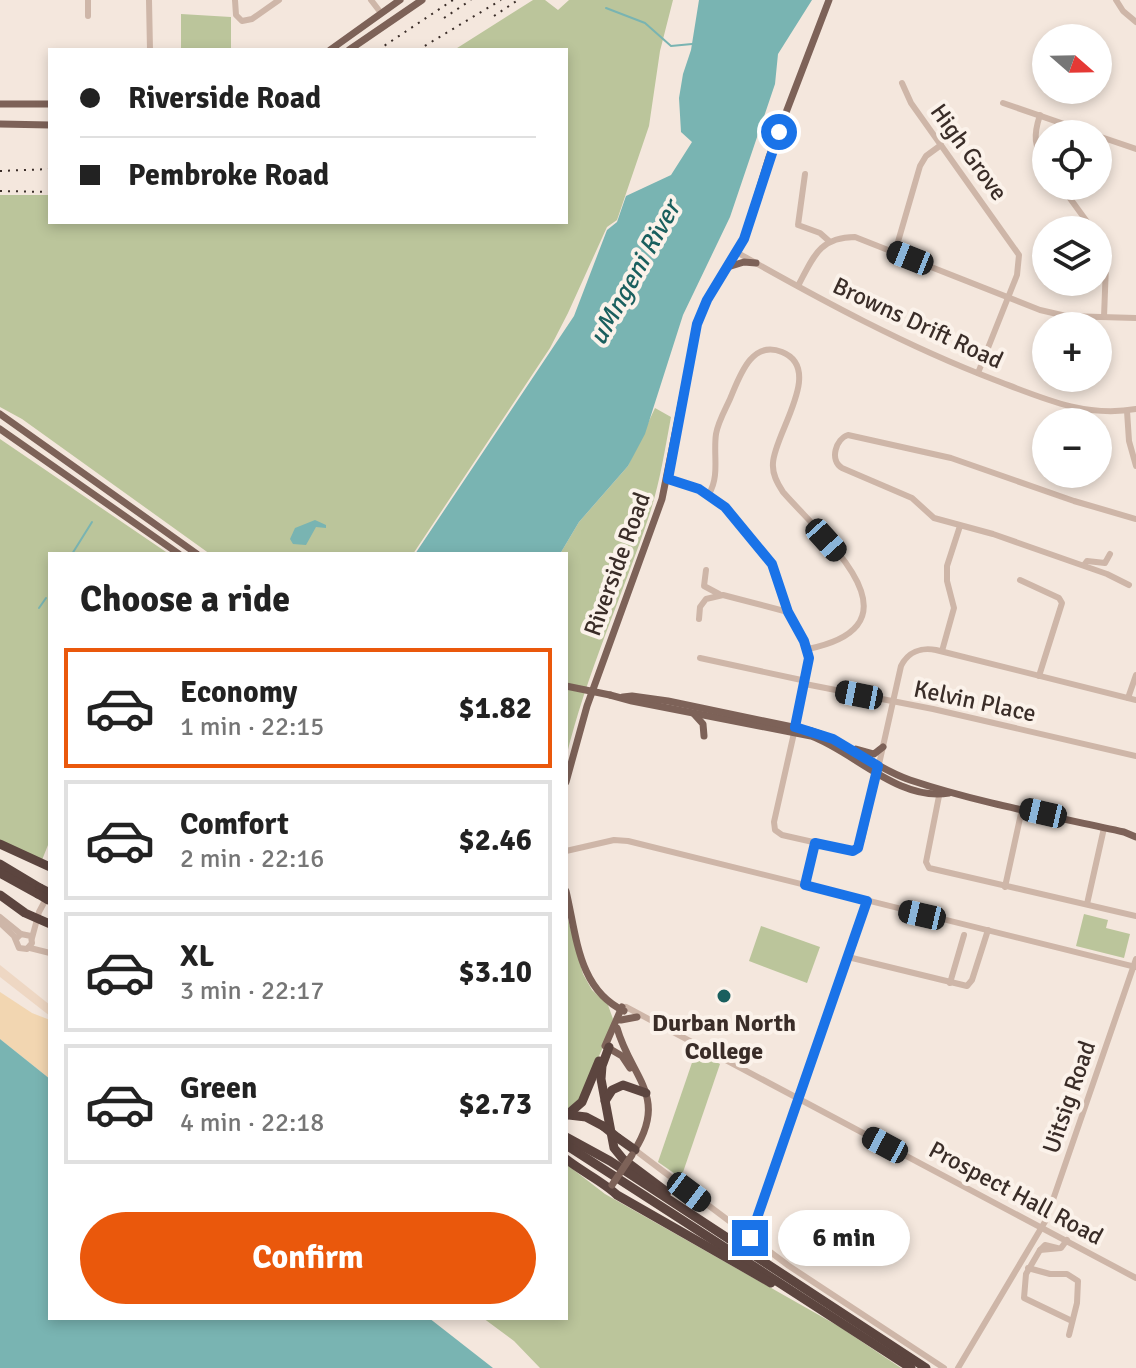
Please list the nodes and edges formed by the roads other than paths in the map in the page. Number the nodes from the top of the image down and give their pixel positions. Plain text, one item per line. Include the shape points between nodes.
1 (88, 0) edge
2 (149, 0) edge
3 (235, 0) edge
4 (279, 0) edge
5 (371, 0) edge
6 (400, 0) edge
7 (422, 0) edge
8 (829, 0) edge
9 (1116, 0) edge
10 (381, 13) junction
11 (88, 16) dead end
12 (1136, 22) edge
13 (150, 48) edge
14 (333, 48) edge
15 (352, 48) edge
16 (902, 83) dead end
17 (1003, 103) dead end
18 (0, 104) edge
19 (48, 104) edge
20 (1040, 115) junction
21 (1039, 120) edge
22 (1054, 120) edge
23 (0, 124) edge
24 (48, 125) edge
25 (1112, 141) edge
26 (941, 145) junction
27 (1136, 149) edge
28 (805, 174) dead end
29 (829, 241) junction
30 (895, 252) junction
31 (738, 253) junction
32 (756, 263) junction
33 (729, 267) junction
34 (798, 286) junction
35 (1008, 298) junction
36 (1046, 312) edge
37 (1112, 317) edge
38 (1136, 318) edge
39 (978, 373) junction
40 (1136, 409) edge
41 (1127, 411) junction
42 (0, 414) edge
43 (0, 429) edge
44 (1136, 466) edge
45 (668, 479) junction
46 (709, 494) junction
47 (1136, 519) edge
48 (960, 526) junction
49 (176, 552) edge
50 (194, 552) edge
51 (1110, 554) dead end
52 (1084, 565) junction
53 (706, 570) dead end
54 (1020, 580) dead end
55 (1129, 585) dead end
56 (723, 595) junction
57 (788, 612) junction
58 (699, 619) dead end
59 (808, 649) junction
60 (942, 651) junction
61 (700, 658) dead end
62 (1136, 675) edge
63 (1039, 676) junction
64 (806, 682) junction
65 (568, 686) edge
66 (623, 697) junction
67 (1132, 699) edge
68 (893, 701) junction
69 (693, 713) junction
70 (794, 730) junction
71 (704, 736) dead end
72 (883, 747) junction
73 (850, 748) junction
74 (1136, 756) edge
75 (877, 770) junction
76 (568, 775) edge
77 (940, 792) junction
78 (1022, 809) junction
79 (1104, 828) junction
80 (1136, 831) edge
81 (1124, 832) junction
82 (1136, 837) edge
83 (815, 843) junction
84 (0, 844) edge
85 (568, 851) edge
86 (0, 864) edge
87 (48, 866) edge
88 (0, 873) edge
89 (805, 885) junction
90 (1005, 887) junction
91 (46, 894) edge
92 (0, 895) edge
93 (568, 899) edge
94 (867, 901) junction
95 (1087, 904) junction
96 (37, 916) junction
97 (1136, 916) edge
98 (0, 920) edge
99 (48, 923) edge
100 (988, 930) junction
101 (20, 935) junction
102 (964, 935) dead end
103 (31, 942) junction
104 (48, 950) edge
105 (848, 957) junction
106 (1135, 964) edge
107 (950, 983) junction
108 (600, 994) junction
109 (608, 1003) junction
110 (621, 1016) junction
111 (637, 1017) joint
112 (667, 1030) junction
113 (607, 1047) junction
114 (644, 1090) junction
115 (798, 1098) junction
116 (605, 1101) junction
117 (568, 1113) edge
118 (568, 1115) edge
119 (568, 1138) edge
120 (568, 1146) edge
121 (633, 1152) junction
122 (568, 1161) edge
123 (611, 1186) junction
124 (1042, 1227) junction
125 (750, 1238) junction
126 (1067, 1240) junction
127 (734, 1242) junction
128 (1028, 1268) junction
129 (1136, 1278) edge
130 (833, 1316) junction
131 (1072, 1321) junction
132 (1069, 1335) dead end
133 (911, 1368) edge
134 (926, 1368) edge
135 (944, 1368) edge
136 (958, 1368) edge

1 - 11 street
2 - 13 street
3 - 4 street via 242,21
5 - 10 street
6 - 10 main road
7 - 15 main road
8 - 31 main road, Riverside Road
9 - 12 street
10 - 14 main road
16 - 26 street, High Grove
17 - 20 street
18 - 19 main road
20 - 21 street
20 - 22 street
23 - 24 main road
25 - 27 street
26 - 30 street via 920,166
26 - 35 street, High Grove via 1017,252 1020,264
28 - 29 street via 799,226
29 - 30 street via 855,237
29 - 34 street via 815,254
30 - 35 street
31 - 32 street, Browns Drift Road
31 - 33 main road, Riverside Road
32 - 33 main road
32 - 34 street, Browns Drift Road
33 - 45 main road, Riverside Road via 697,324
34 - 39 street, Browns Drift Road via 953,366
35 - 36 street
35 - 39 street, High Grove
37 - 38 street
39 - 41 street, Browns Drift Road via 1075,409
40 - 41 street, Browns Drift Road
41 - 44 street
42 - 50 main road
43 - 49 main road
45 - 46 street
45 - 76 main road, Riverside Road via 587,706
46 - 57 street via 772,564
46 - 59 street via 716,475 717,429 745,366 760,352 784,352 799,371 800,382 775,452 775,479 852,571 864,597 861,619 848,635
47 - 48 street via 944,456 848,435 841,438 834,459 838,466 912,498 930,516
48 - 52 street
48 - 60 street via 947,566 954,608
51 - 52 street via 1105,563
52 - 55 street
53 - 56 street via 704,586
54 - 63 street via 1062,603
56 - 57 street
56 - 58 street via 706,599
57 - 59 street
59 - 64 street
60 - 63 street
60 - 68 street via 923,649 907,657
61 - 64 street, Kelvin Place
62 - 67 street
63 - 67 street
64 - 68 street, Kelvin Place
64 - 70 street
65 - 66 main road, bridge
66 - 69 main road
66 - 70 main road via 668,701
68 - 72 street
68 - 74 street, Kelvin Place
69 - 70 main road
69 - 71 main road via 703,724
70 - 73 main road via 822,734
70 - 75 main road
70 - 83 street via 774,827 782,835
72 - 73 main road via 872,754
72 - 75 street
73 - 75 main road
75 - 77 main road
75 - 83 street via 858,848
77 - 78 main road
77 - 90 street via 926,866
78 - 79 main road
78 - 90 street
79 - 81 main road
79 - 95 street
80 - 81 main road
81 - 82 main road
83 - 89 street
84 - 87 highway
85 - 89 street via 628,841
86 - 91 highway
88 - 91 highway
89 - 94 street
90 - 95 street
91 - 96 street
92 - 96 highway
93 - 108 main road via 586,974
94 - 100 street
94 - 105 street
95 - 97 street
96 - 99 highway
96 - 101 street
96 - 103 street
98 - 101 street
100 - 106 street
100 - 107 street via 971,982
101 - 103 street
101 - 103 street via 19,948 24,950
102 - 107 street
103 - 104 street
105 - 107 street
105 - 115 street
106 - 124 street, Uitsig Road
108 - 109 main road
108 - 110 main road
109 - 110 main road
109 - 110 main road
110 - 111 main road
110 - 112 street, Prospect Hall Road
110 - 113 main road
110 - 114 main road
111 - 112 street, Prospect Hall Road
112 - 115 street, Prospect Hall Road
113 - 114 main road via 627,1062
113 - 116 highway via 601,1072
113 - 117 highway via 582,1102
114 - 116 highway via 618,1086
114 - 121 main road via 649,1122
115 - 124 street, Prospect Hall Road
115 - 125 street
116 - 127 highway via 617,1153
118 - 121 highway, bridge via 603,1126
119 - 127 highway
120 - 130 highway
121 - 123 main road, bridge
121 - 125 street
122 - 123 highway via 599,1184
123 - 130 highway via 617,1195 690,1239
124 - 126 street, Prospect Hall Road
124 - 136 street, Uitsig Road
125 - 135 street
126 - 128 street via 1064,1246 1040,1250
126 - 129 street, Prospect Hall Road
127 - 134 highway
128 - 131 street via 1024,1298
128 - 131 street via 1077,1280
130 - 133 highway
131 - 132 street

